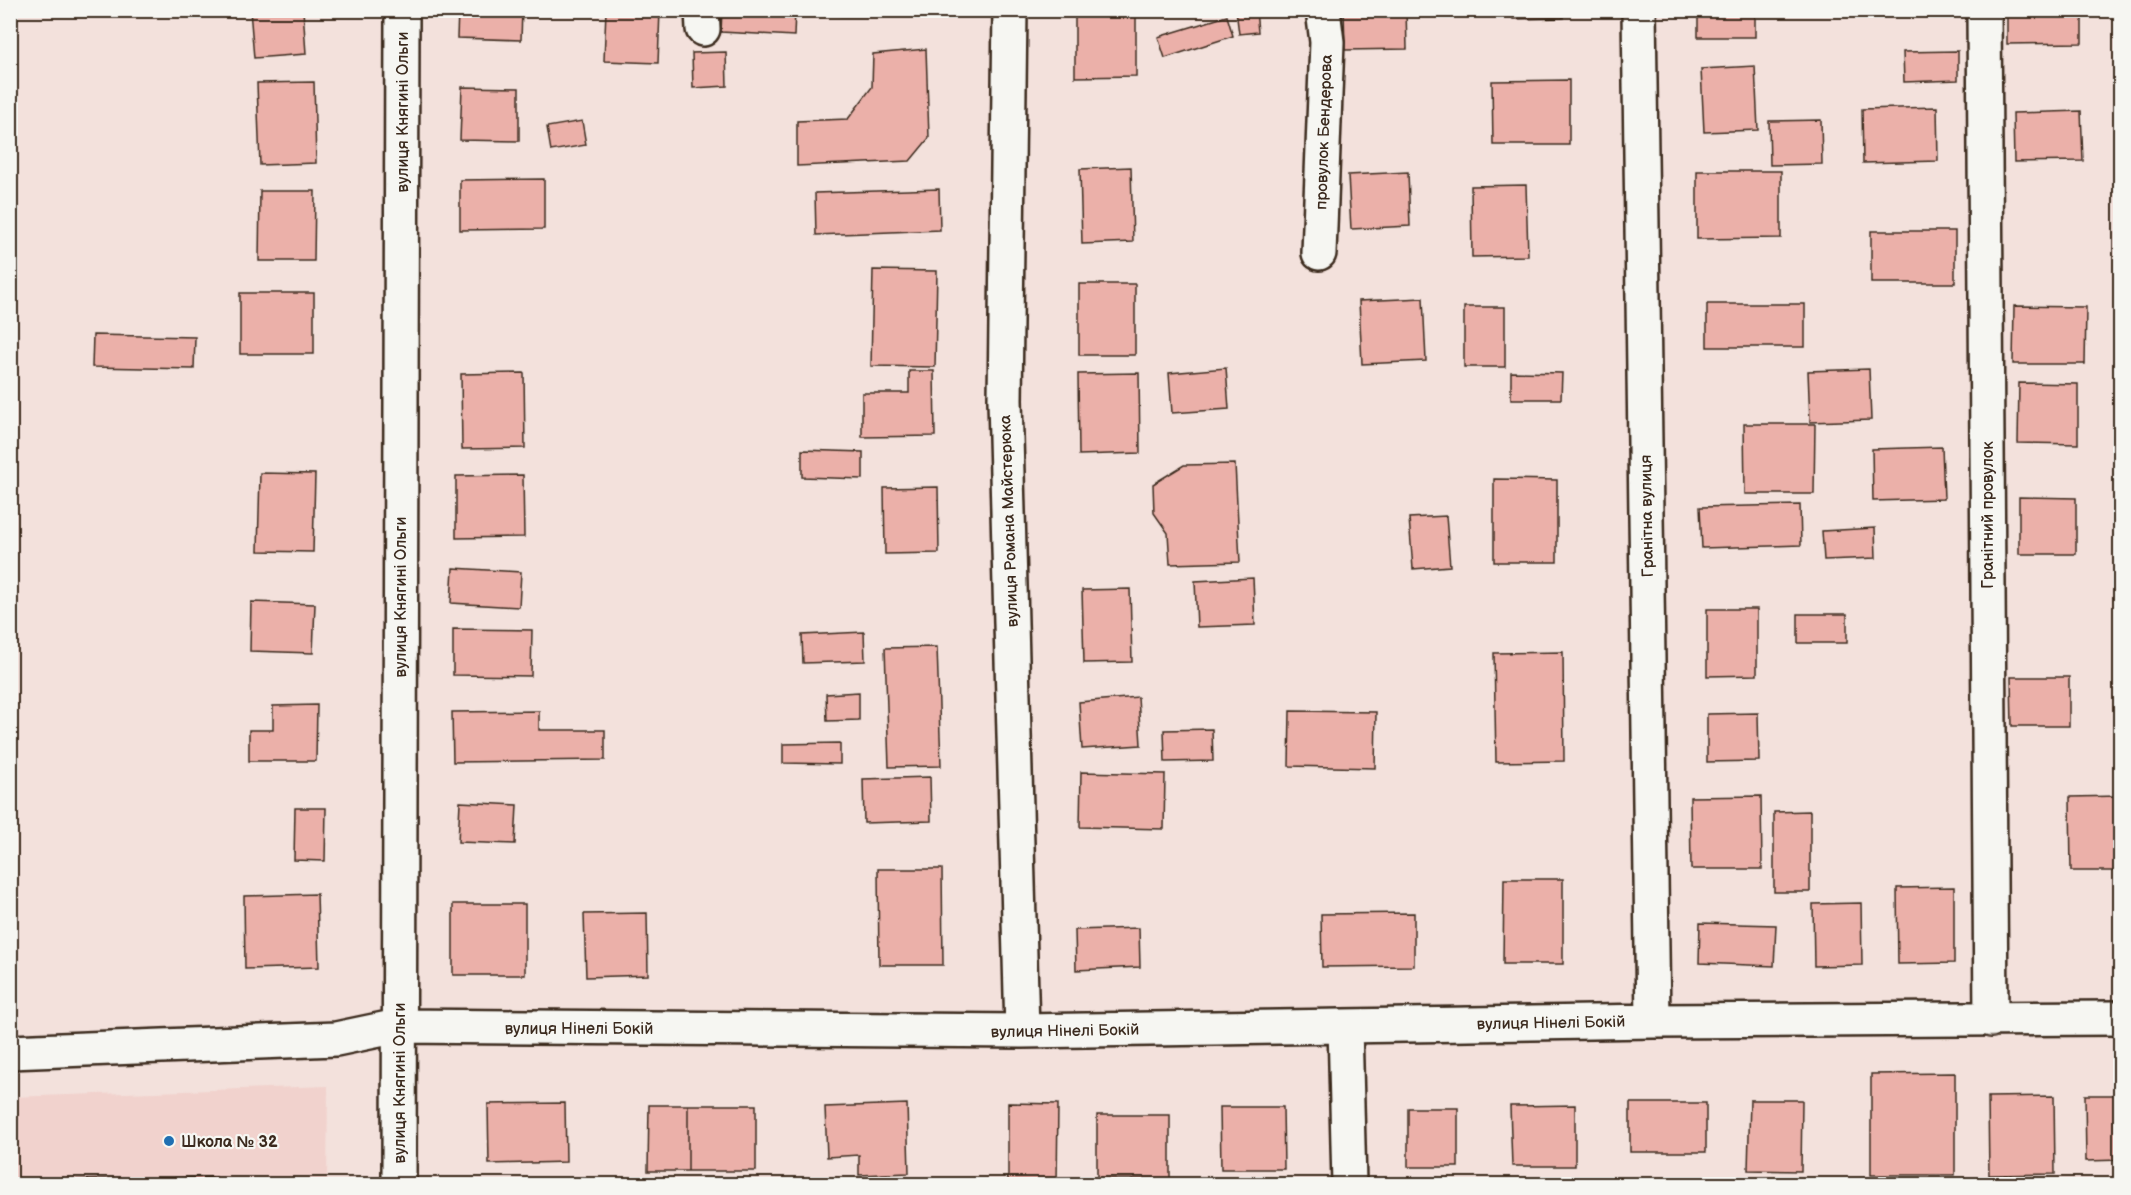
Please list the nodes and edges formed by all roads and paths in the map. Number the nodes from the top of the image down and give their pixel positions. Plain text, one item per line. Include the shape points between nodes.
1 (402, 10) edge
2 (1010, 10) edge
3 (1323, 10) edge
4 (1639, 10) edge
5 (1984, 10) edge
6 (1319, 253) dead end
7 (2121, 1018) edge
8 (1991, 1020) junction
9 (1653, 1021) junction
10 (398, 1026) junction
11 (1345, 1026) junction
12 (1022, 1031) junction
13 (10, 1052) edge
14 (399, 1185) edge
15 (1349, 1185) edge

1 - 10 street, вулиця Княгині Ольги
2 - 12 street, вулиця Романа Майстерюка via 1005,400
3 - 6 street, провулок Бендерова via 1327,42
4 - 9 street, Гранітна вулиця
5 - 8 street, Гранітний провулок
7 - 8 street, вулиця Нінелі Бокій
8 - 9 street, вулиця Нінелі Бокій
9 - 11 street, вулиця Нінелі Бокій
10 - 12 street, вулиця Нінелі Бокій
10 - 13 street, вулиця Нінелі Бокій via 336,1039
10 - 14 street, вулиця Княгині Ольги
11 - 12 street, вулиця Нінелі Бокій
11 - 15 street

